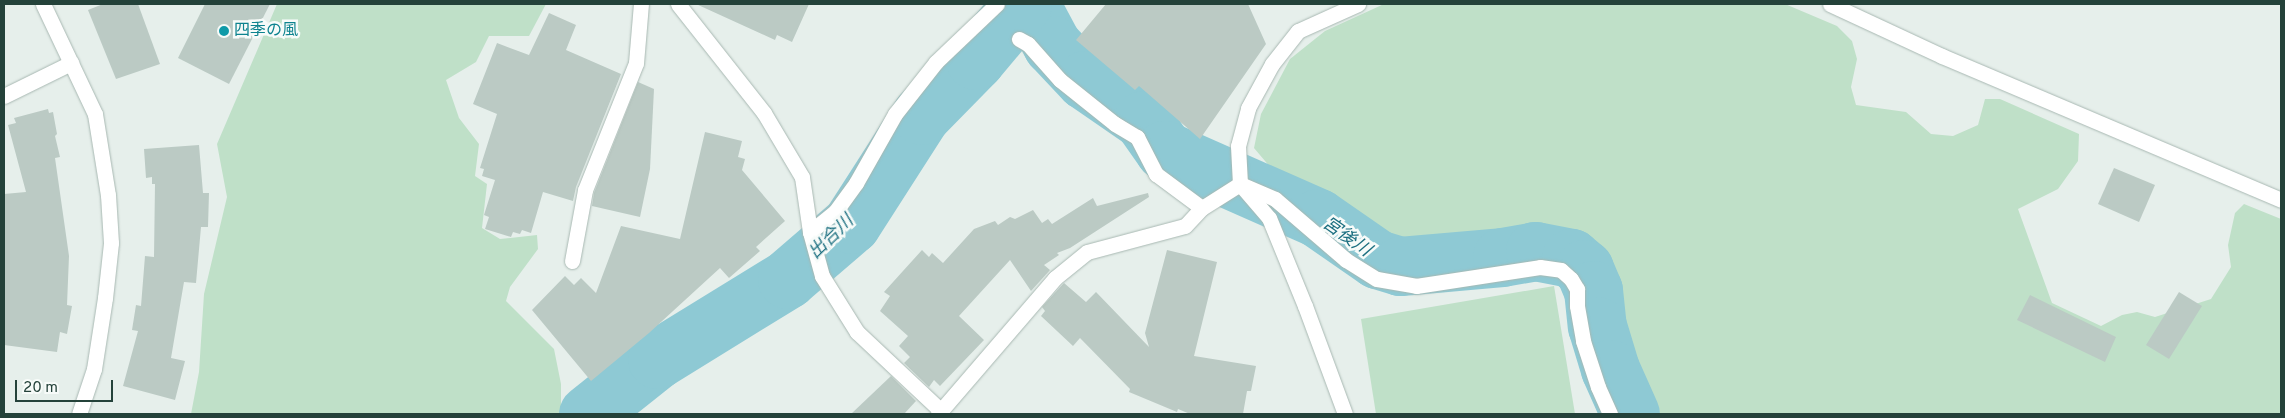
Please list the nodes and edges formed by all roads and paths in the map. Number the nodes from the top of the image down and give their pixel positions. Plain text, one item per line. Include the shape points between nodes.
1 (43, 4) edge
2 (641, 4) edge
3 (678, 4) edge
4 (997, 4) edge
5 (1358, 4) edge
6 (1830, 4) edge
7 (1020, 39) dead end
8 (70, 62) junction
9 (4, 96) edge
10 (1240, 184) junction
11 (2281, 200) edge
12 (1202, 208) junction
13 (810, 232) junction
14 (572, 261) dead end
15 (940, 412) edge
16 (79, 414) edge
17 (1345, 414) edge
18 (1610, 414) edge

1 - 8 street
2 - 14 street via 636,63 585,190
3 - 13 street via 764,113 802,177
4 - 13 street via 936,62 895,114 856,183 835,212
5 - 10 street via 1298,31 1272,64 1248,108 1238,146
6 - 11 street via 1942,56
7 - 12 street via 1060,80 1115,124 1137,136 1156,174
8 - 9 street
8 - 16 street via 95,114 108,194 111,243 94,370
10 - 12 street
10 - 17 street via 1269,218
10 - 18 street via 1275,200 1346,260 1377,279 1416,286 1540,267 1561,270 1577,289 1583,341
12 - 15 street via 1185,226 1087,252 1055,278
13 - 15 street via 822,276 857,332

